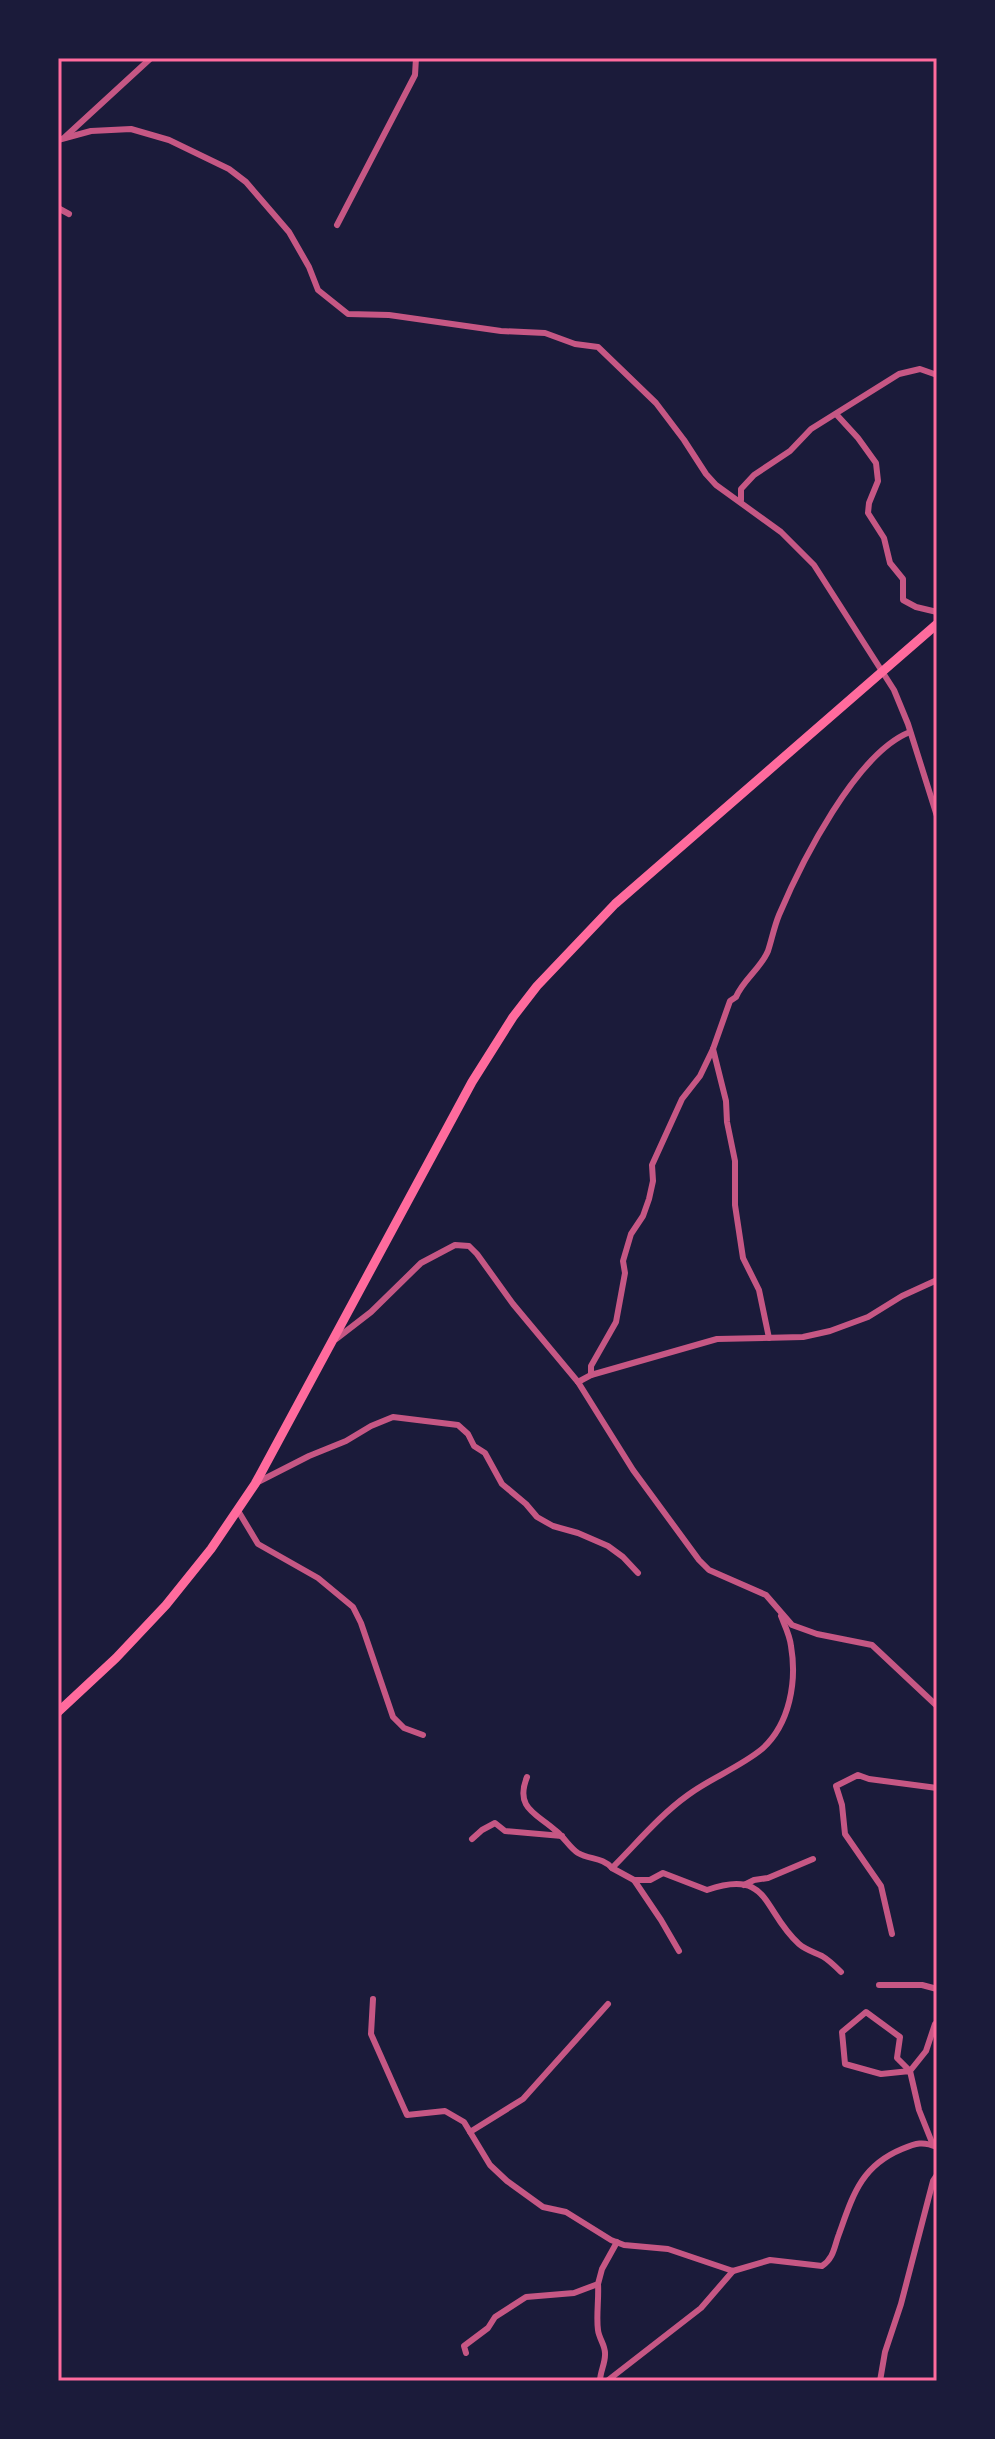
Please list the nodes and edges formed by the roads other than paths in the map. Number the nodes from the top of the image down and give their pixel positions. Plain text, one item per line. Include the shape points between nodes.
1 (151, 58) edge
2 (416, 58) edge
3 (61, 139) edge
4 (58, 208) edge
5 (69, 214) dead end
6 (337, 225) dead end
7 (937, 375) edge
8 (836, 414) junction
9 (742, 502) junction
10 (937, 612) edge
11 (937, 624) edge
12 (883, 671) junction
13 (910, 732) junction
14 (937, 816) edge
15 (713, 1049) junction
16 (937, 1280) edge
17 (769, 1338) junction
18 (333, 1341) junction
19 (591, 1375) junction
20 (578, 1382) junction
21 (255, 1484) junction
22 (237, 1509) junction
23 (638, 1573) dead end
24 (780, 1614) junction
25 (937, 1706) edge
26 (58, 1712) edge
27 (423, 1735) dead end
28 (527, 1777) dead end
29 (937, 1788) edge
30 (562, 1836) junction
31 (472, 1839) dead end
32 (813, 1859) dead end
33 (612, 1868) junction
34 (634, 1880) junction
35 (744, 1885) junction
36 (892, 1934) dead end
37 (679, 1951) dead end
38 (841, 1972) dead end
39 (879, 1985) dead end
40 (937, 1989) edge
41 (373, 1999) dead end
42 (608, 2004) dead end
43 (935, 2024) edge
44 (910, 2071) junction
45 (470, 2132) junction
46 (935, 2146) edge
47 (937, 2175) edge
48 (617, 2242) junction
49 (733, 2271) junction
50 (598, 2284) junction
51 (466, 2353) dead end
52 (600, 2381) edge
53 (607, 2381) edge
54 (880, 2381) edge

1 - 3 street
2 - 6 street via 415,75
3 - 9 street via 131,129 169,140 229,169 289,232 318,290 348,314 545,333 598,347 656,403 716,485
4 - 5 street
7 - 8 street via 920,369 899,374
8 - 9 street via 754,475 741,489
8 - 10 street via 876,463 878,481 868,513 903,579 903,600
9 - 12 street via 814,565
11 - 12 main road
12 - 13 street
12 - 18 main road via 615,904 537,986 472,1082
13 - 14 street
13 - 15 street via 876,756 840,800 778,916 767,953 730,1001
15 - 17 street via 735,1161 743,1258 759,1290
15 - 19 street via 682,1099 652,1165 649,1199 623,1261 616,1322
16 - 17 street via 830,1331
17 - 19 street via 717,1339
18 - 20 street via 421,1263 462,1244 477,1254
18 - 21 main road
19 - 20 street
20 - 24 street via 625,1459 699,1560 709,1570 766,1595
21 - 22 main road
21 - 23 street via 393,1417 458,1425 485,1453 502,1484 537,1517 608,1546
22 - 26 main road via 166,1605
22 - 27 street via 258,1544 318,1578 353,1607 393,1717
24 - 25 street via 803,1629 872,1645
24 - 33 street via 791,1644 790,1704 771,1739 670,1809
28 - 30 street via 527,1807
29 - 36 street via 858,1775 836,1786 845,1834 881,1886
30 - 31 street via 505,1831 495,1823
30 - 33 street via 579,1853
32 - 35 street
33 - 34 street
34 - 35 street via 663,1873 707,1890 729,1882
34 - 37 street
35 - 38 street via 764,1895 800,1945
39 - 40 street
41 - 45 street via 371,2034 407,2115 445,2111
42 - 45 street via 523,2099
43 - 44 street via 926,2051
44 - 44 street via 881,2074 845,2064 842,2032 866,2012 900,2037 897,2058
44 - 46 street
45 - 48 street via 490,2165 528,2197
46 - 49 street via 922,2142 883,2157 865,2174 833,2254 822,2266 770,2260
47 - 54 street
48 - 49 street via 668,2249
48 - 50 street
49 - 53 street via 701,2308
50 - 51 street via 574,2293 526,2297 473,2337 464,2346
50 - 52 street via 597,2327 605,2349

